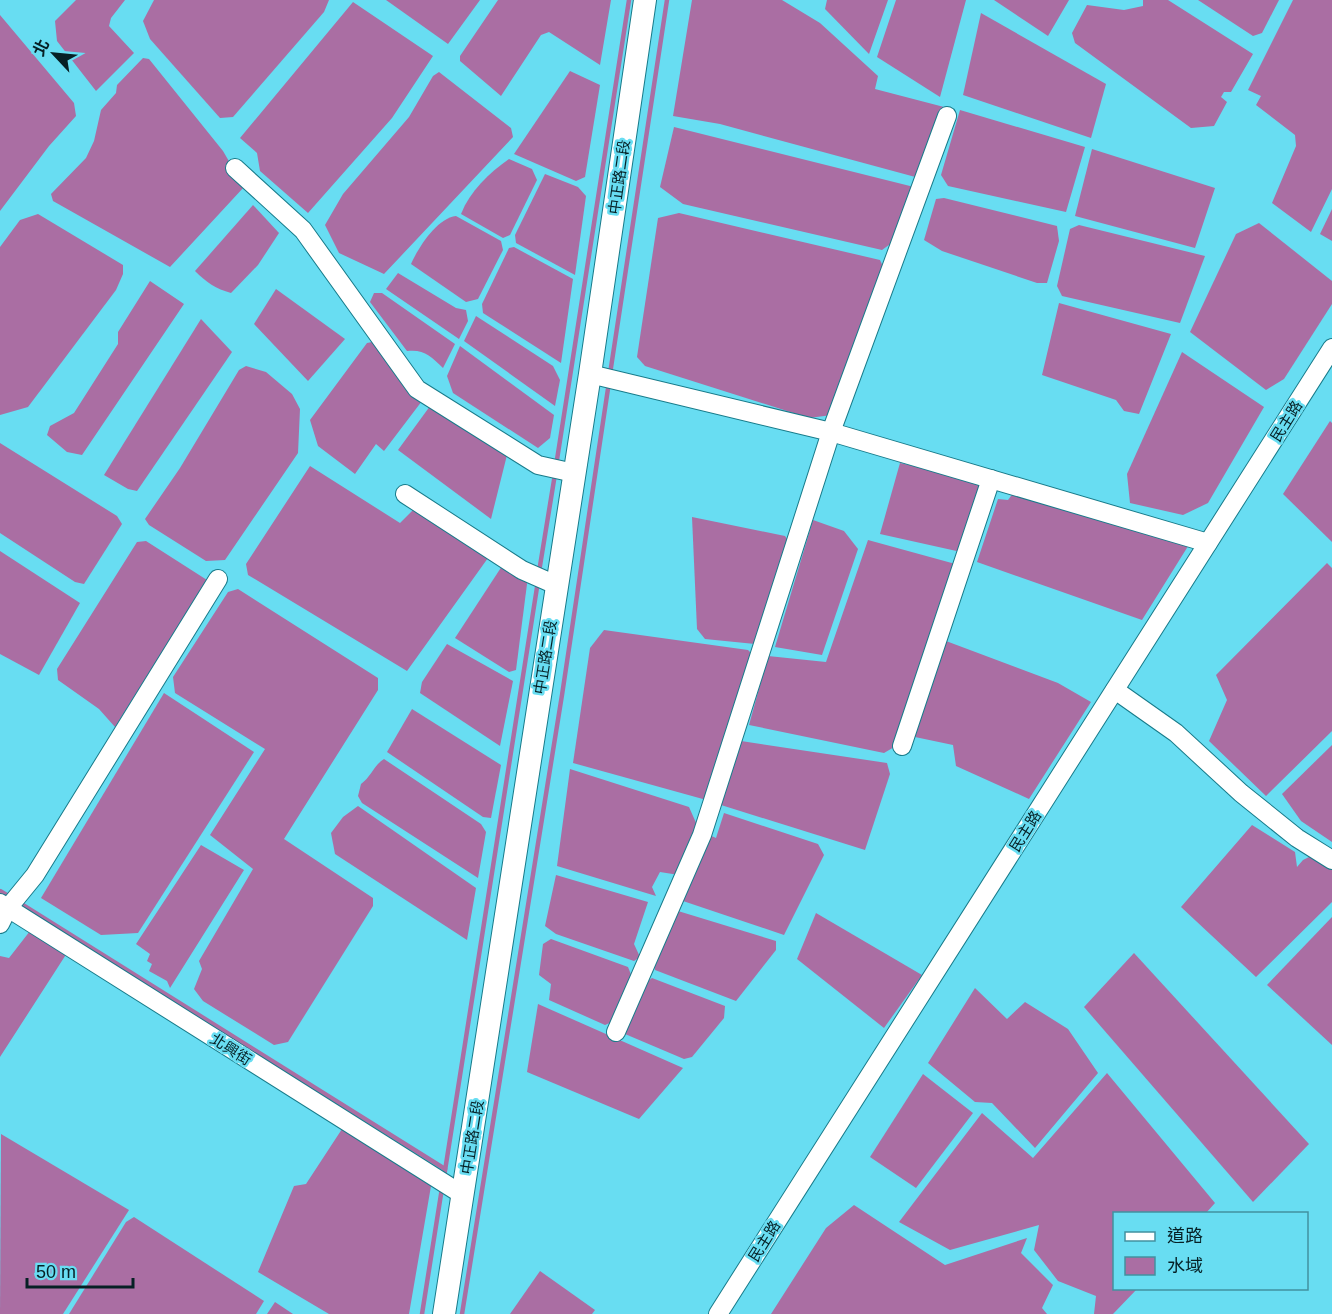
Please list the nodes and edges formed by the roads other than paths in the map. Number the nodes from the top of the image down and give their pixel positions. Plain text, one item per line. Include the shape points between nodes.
1 (645, 0) edge
2 (947, 116) dead end
3 (235, 168) dead end
4 (1332, 348) edge
5 (590, 374) junction
6 (831, 432) junction
7 (574, 473) junction
8 (992, 480) junction
9 (405, 494) dead end
10 (1208, 543) junction
11 (218, 579) dead end
12 (556, 585) junction
13 (1115, 690) junction
14 (903, 746) dead end
15 (1332, 860) edge
16 (3, 912) edge
17 (616, 1032) dead end
18 (463, 1195) junction
19 (444, 1314) edge
20 (718, 1314) edge

1 - 5 main road, 中正路二段
2 - 6 street
3 - 7 street via 303,230 417,389 538,465
4 - 10 street, 民主路
5 - 6 street
5 - 7 main road, 中正路二段
6 - 8 street
6 - 17 street via 702,835
7 - 12 main road, 中正路二段
8 - 10 street
8 - 14 street
9 - 12 street via 522,570
10 - 13 street, 民主路
11 - 16 street via 35,875
12 - 18 main road, 中正路二段
13 - 15 street via 1176,733 1297,838
13 - 20 street, 民主路
16 - 18 street, 北興街
18 - 19 main road, 中正路二段

